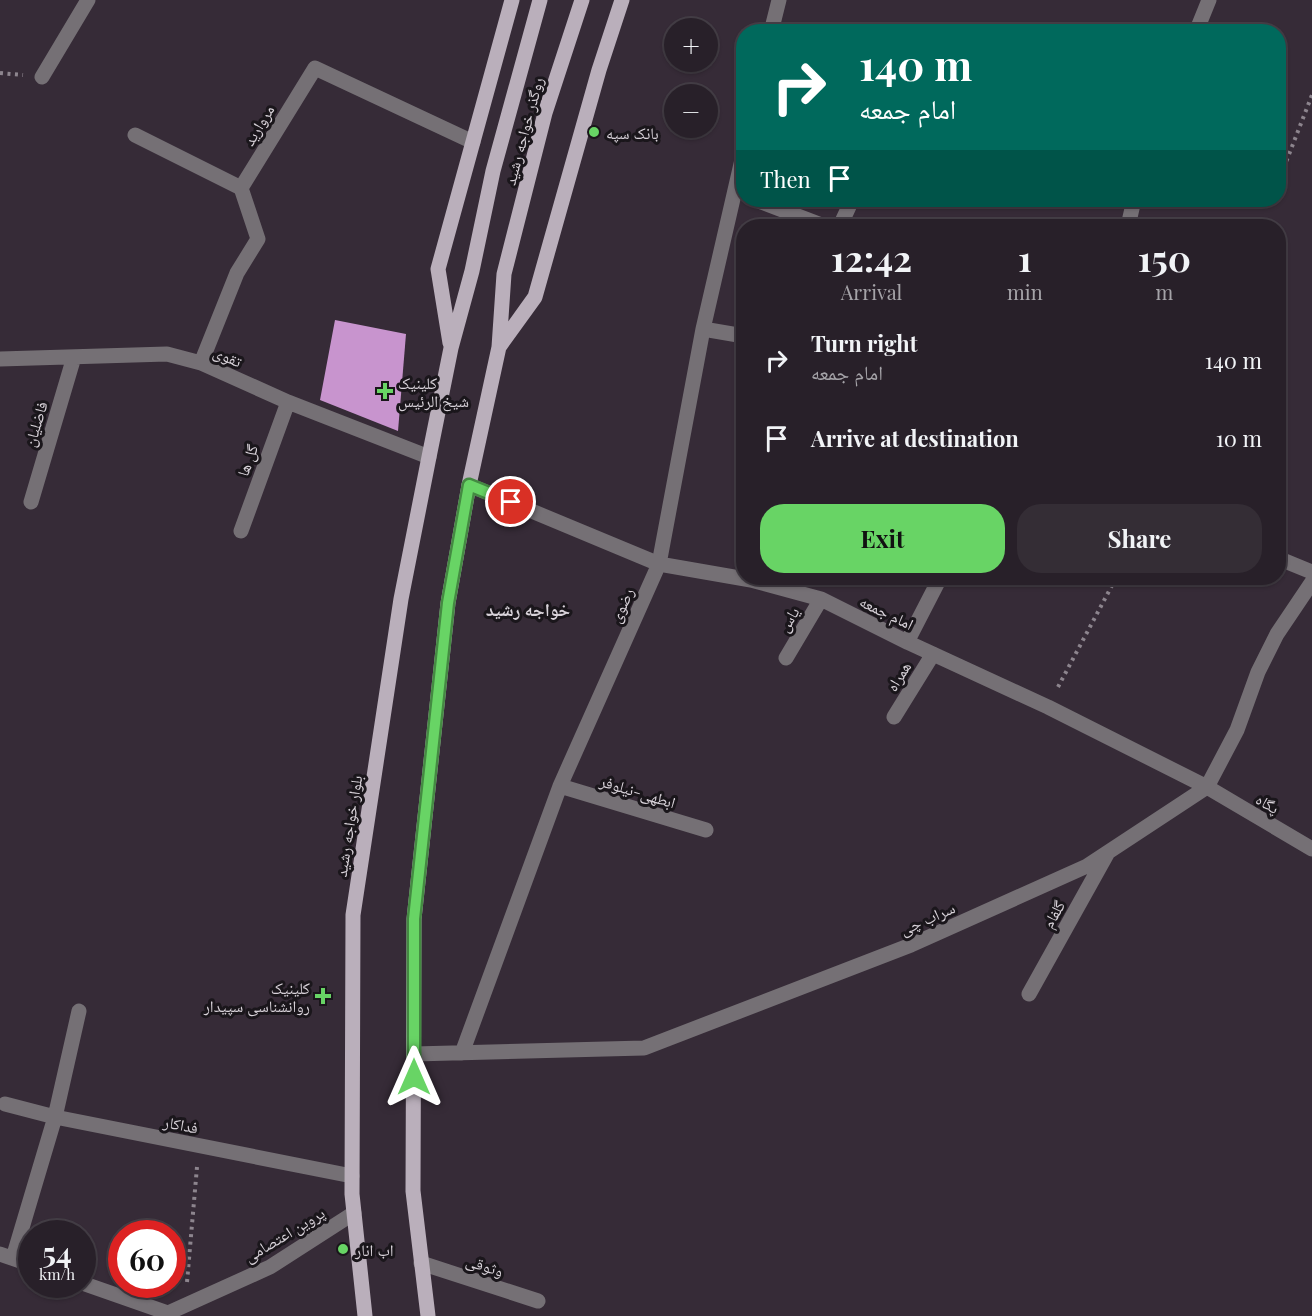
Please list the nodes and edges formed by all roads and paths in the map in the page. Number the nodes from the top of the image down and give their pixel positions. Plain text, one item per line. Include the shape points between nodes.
1 (88, 0) edge
2 (512, 0) edge
3 (540, 0) edge
4 (582, 0) edge
5 (621, 0) edge
6 (779, 0) edge
7 (1209, 0) edge
8 (773, 24) edge
9 (1199, 24) edge
10 (42, 77) dead end
11 (1312, 95) edge
12 (135, 135) dead end
13 (473, 142) junction
14 (1286, 162) edge
15 (241, 188) junction
16 (736, 204) edge
17 (775, 207) edge
18 (806, 219) edge
19 (703, 329) junction
20 (736, 335) edge
21 (498, 347) junction
22 (451, 348) junction
23 (74, 357) junction
24 (0, 359) edge
25 (201, 363) junction
26 (288, 402) junction
27 (429, 457) junction
28 (469, 485) junction
29 (31, 502) dead end
30 (241, 531) dead end
31 (1286, 561) edge
32 (659, 564) junction
33 (1312, 572) edge
34 (736, 577) edge
35 (1312, 582) edge
36 (772, 585) edge
37 (936, 585) edge
38 (1112, 585) edge
39 (821, 599) junction
40 (907, 642) junction
41 (933, 654) junction
42 (786, 657) dead end
43 (1048, 707) junction
44 (894, 717) dead end
45 (560, 786) junction
46 (1207, 787) junction
47 (706, 830) dead end
48 (1312, 849) edge
49 (1109, 852) junction
50 (1029, 994) dead end
51 (79, 1011) dead end
52 (462, 1053) junction
53 (414, 1054) junction
54 (4, 1104) dead end
55 (55, 1117) junction
56 (199, 1145) junction
57 (352, 1176) junction
58 (354, 1213) junction
59 (6, 1256) edge
60 (421, 1263) junction
61 (96, 1288) edge
62 (538, 1301) dead end
63 (184, 1305) junction
64 (168, 1315) edge
65 (365, 1316) edge
66 (428, 1316) edge

1 - 10 street
2 - 13 main road
3 - 22 main road, روگذر خواجه رشید via 493,171
4 - 21 main road, روگذر خواجه رشید via 545,113 504,274
5 - 21 main road via 535,297
6 - 8 street
7 - 9 street
11 - 14 path
12 - 15 street
13 - 15 street, مروارید via 315,68
13 - 22 main road via 438,269
15 - 25 street via 258,239 237,273
16 - 19 street, رضوی
17 - 18 street
19 - 20 street
19 - 32 street, رضوی
21 - 28 main road
22 - 27 main road, بلوار خواجه رشید
23 - 24 street, تقوی
23 - 25 street, تقوی via 167,354
23 - 29 street, فاضلیان
25 - 26 street, تقوی
26 - 27 street, تقوی
26 - 30 street, گل ها
27 - 57 main road, بلوار خواجه رشید via 401,599 353,915
28 - 32 street, امام جمعه
28 - 53 main road via 448,603 414,919
31 - 33 street
32 - 34 street, امام جمعه
32 - 45 street, رضوی
35 - 46 street, سراب چی via 1277,634 1237,730
36 - 39 street, امام جمعه
37 - 40 street
38 - 43 path
39 - 40 street, امام جمعه
39 - 42 street, یاس
40 - 41 street, امام جمعه
41 - 43 street, امام جمعه
41 - 44 street, همراه
43 - 46 street, امام جمعه
45 - 47 street, ابطهی-نیلوفر
45 - 52 street, رضوی
46 - 48 street, پگاه
46 - 49 street, سراب چی
49 - 50 street, گلفام
49 - 52 street, سراب چی via 1087,866 911,945 644,1048
51 - 55 street
52 - 53 street, سراب چی
53 - 60 main road via 413,1191
54 - 55 street, فداکار
55 - 56 street, فداکار
55 - 59 street
56 - 57 street, فداکار
56 - 63 path
57 - 58 main road, بلوار خواجه رشید
58 - 63 street, پروین اعتصامی via 270,1267
58 - 65 main road, بلوار خواجه رشید
60 - 62 street, وثوقی
60 - 66 main road
61 - 64 street
63 - 64 street, پروین اعتصامی

